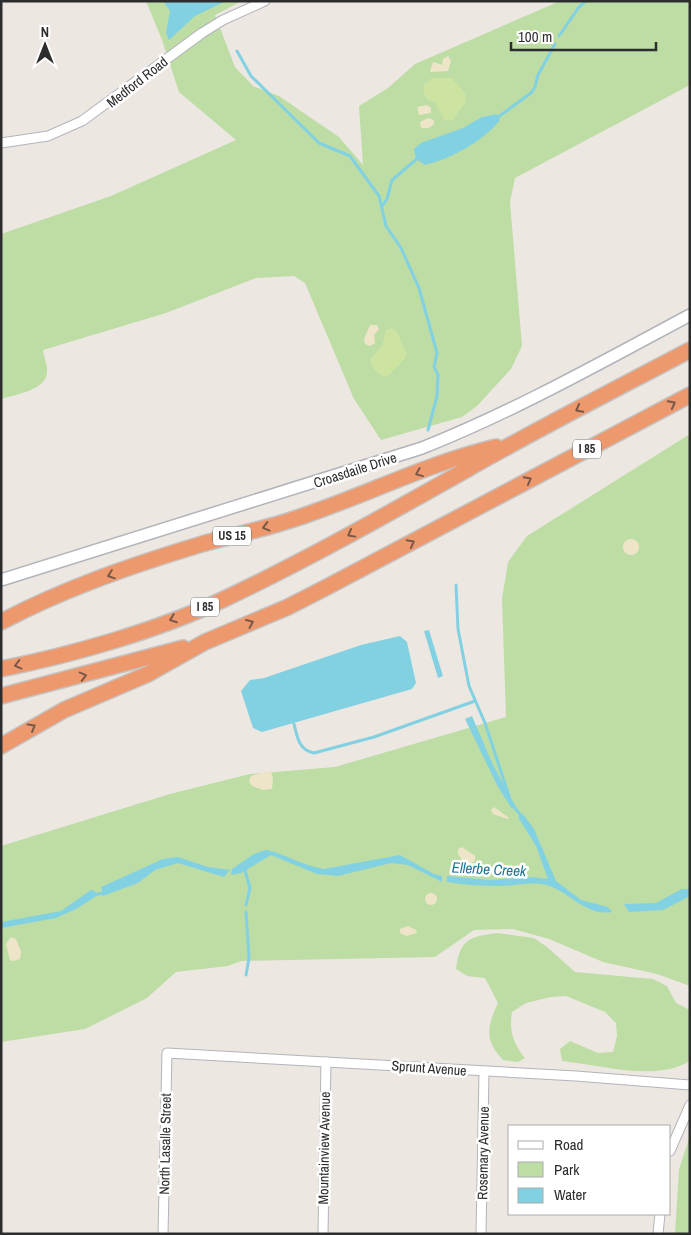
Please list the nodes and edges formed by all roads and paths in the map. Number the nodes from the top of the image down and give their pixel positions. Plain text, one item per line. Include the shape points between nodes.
1 (265, 1) edge
2 (1, 144) edge
3 (690, 315) edge
4 (690, 350) edge
5 (690, 395) edge
6 (514, 443) junction
7 (1, 580) edge
8 (1, 622) edge
9 (205, 642) junction
10 (1, 669) edge
11 (1, 696) edge
12 (1, 746) edge
13 (168, 1053) joint
14 (326, 1062) junction
15 (484, 1071) junction
16 (690, 1085) edge
17 (690, 1105) edge
18 (671, 1149) edge
19 (660, 1215) edge
20 (163, 1234) edge
21 (323, 1234) edge
22 (482, 1234) edge
23 (658, 1234) edge

1 - 2 street, Medford Road via 202,33 82,121 48,136
3 - 7 street, Croasdaile Drive via 533,398 422,448
4 -> 6 highway, I 85
9 -> 5 highway, I 85 via 288,607
6 -> 8 highway, US 15 via 464,454 296,518 104,577
6 -> 10 highway, I 85 via 304,560 219,601 104,642
11 -> 9 highway, I 85
12 -> 9 highway via 64,710 148,674
13 - 14 street, Sprunt Avenue
13 - 20 street, North Lasalle Street
14 - 15 street, Sprunt Avenue
14 - 21 street, Mountainview Avenue
15 - 16 street, Sprunt Avenue
15 - 22 street, Rosemary Avenue
17 - 18 street
19 - 23 street

